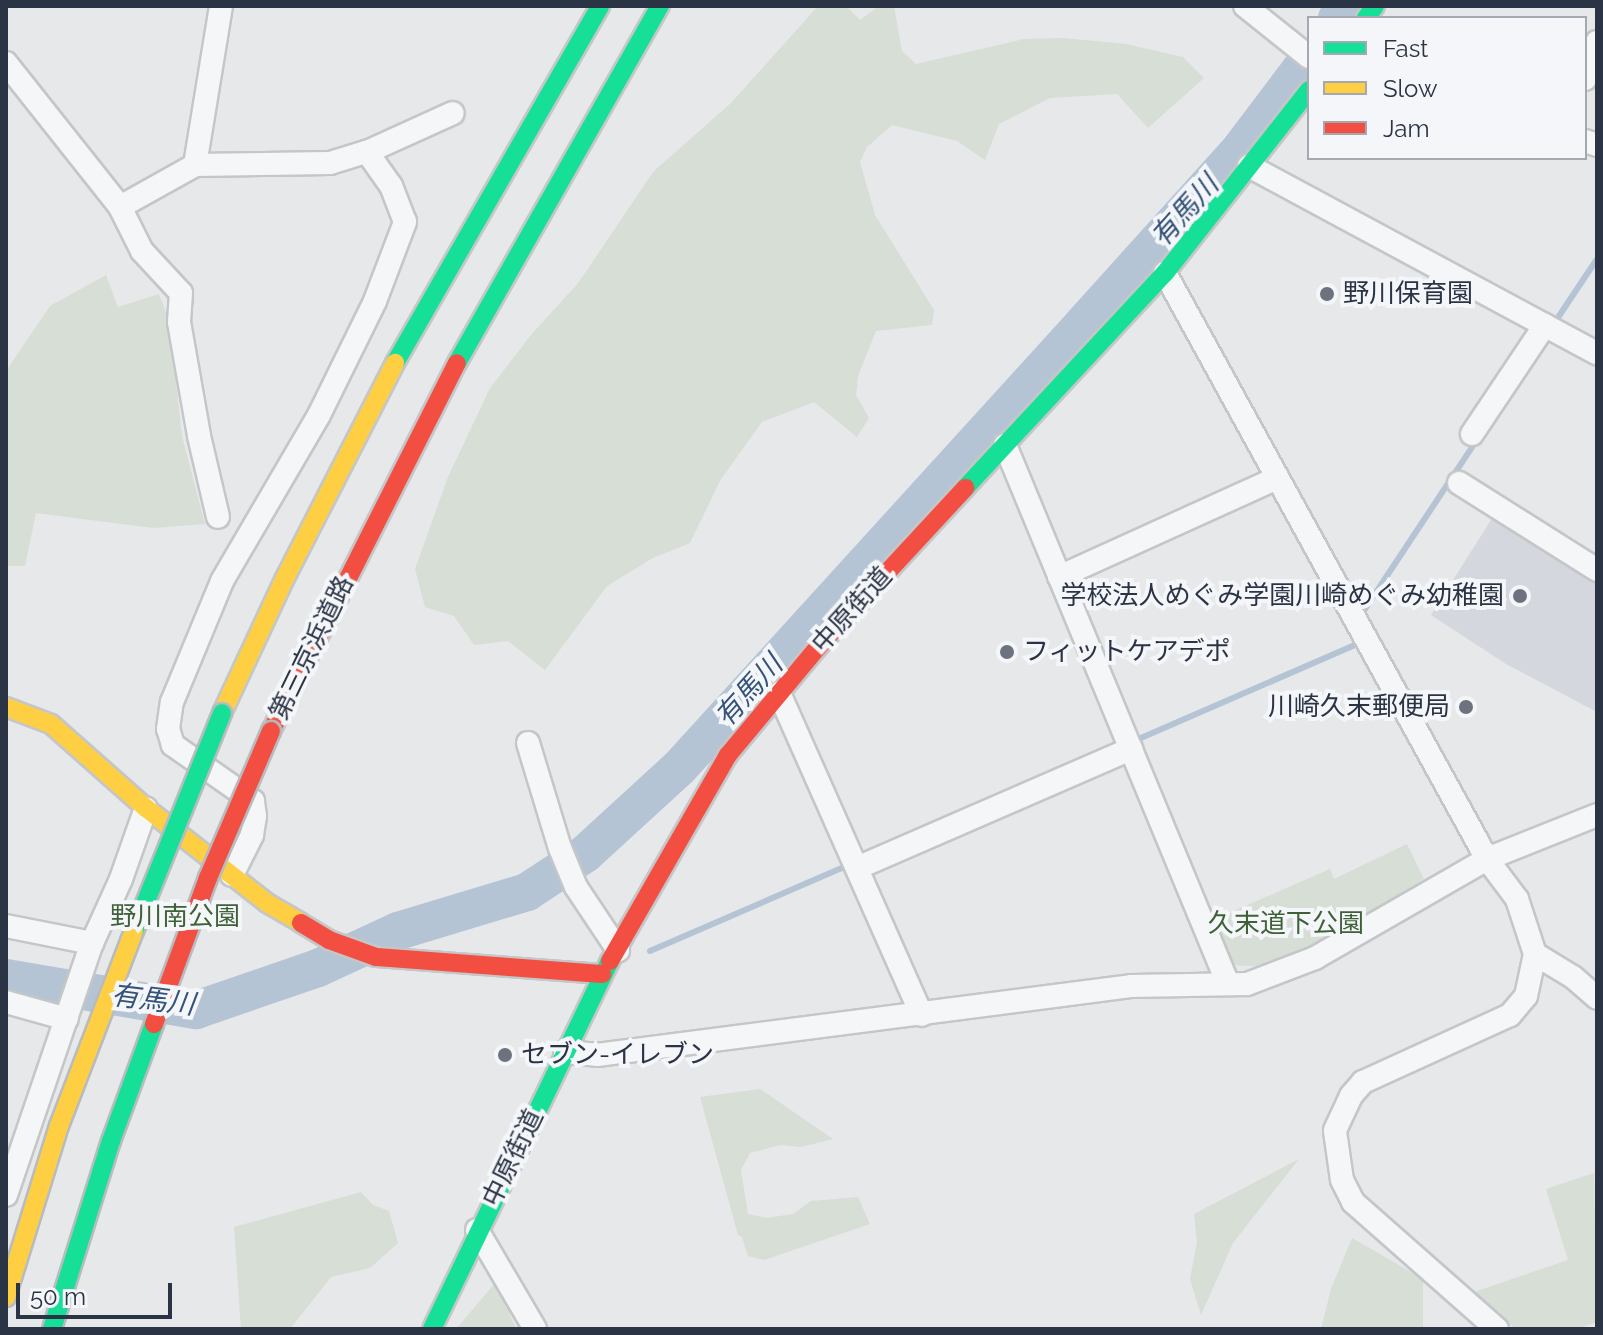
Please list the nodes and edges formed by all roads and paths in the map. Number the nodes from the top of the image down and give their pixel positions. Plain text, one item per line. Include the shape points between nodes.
1 (221, 6) edge
2 (600, 6) edge
3 (660, 6) edge
4 (1245, 6) edge
5 (1597, 42) edge
6 (1303, 52) edge
7 (6, 63) edge
8 (1587, 73) edge
9 (1307, 93) edge
10 (453, 113) dead end
11 (367, 152) junction
12 (195, 165) junction
13 (1249, 166) junction
14 (120, 207) junction
15 (1165, 273) junction
16 (1545, 325) junction
17 (1597, 353) edge
18 (1472, 434) dead end
19 (1005, 445) junction
20 (1275, 479) junction
21 (1459, 483) dead end
22 (218, 517) dead end
23 (1597, 570) edge
24 (1059, 577) junction
25 (779, 693) junction
26 (6, 707) edge
27 (528, 743) dead end
28 (1131, 749) junction
29 (146, 808) junction
30 (1597, 815) edge
31 (1487, 859) junction
32 (857, 868) junction
33 (232, 875) junction
34 (6, 926) edge
35 (92, 943) junction
36 (618, 950) junction
37 (1535, 954) junction
38 (602, 974) junction
39 (1228, 984) junction
40 (1597, 998) edge
41 (6, 1002) edge
42 (922, 1015) junction
43 (67, 1019) junction
44 (565, 1052) junction
45 (6, 1195) edge
46 (477, 1230) junction
47 (6, 1297) edge
48 (52, 1329) edge
49 (432, 1329) edge
50 (535, 1329) edge
51 (1497, 1329) edge

1 - 12 street
2 - 47 main road, 第三京浜道路, bridge via 416,323 222,713 59,1126
3 - 48 main road, 第三京浜道路, bridge via 463,352 271,731 208,878 122,1112
4 - 6 street
5 - 8 street
7 - 14 street
9 - 13 main road, 中原街道
10 - 11 street
11 - 12 street via 330,163
11 - 33 street via 391,186 405,222 375,301 319,415 222,581 172,702 168,729 173,745 253,801 252,835
12 - 14 street
13 - 15 main road, 中原街道
13 - 16 street
14 - 22 street via 142,251 181,293 179,322
15 - 19 main road, 中原街道
15 - 20 street
16 - 17 street
16 - 18 street
19 - 24 street
19 - 25 main road, 中原街道
20 - 24 street
20 - 31 street
21 - 23 street
24 - 28 street
25 - 32 street
25 - 36 main road, 中原街道 via 728,755
26 - 29 main road via 51,724
27 - 36 street via 576,887
28 - 32 street
28 - 39 street
29 - 33 main road
29 - 35 street
30 - 31 street
31 - 37 street via 1517,899
31 - 39 street via 1315,958 1247,984
32 - 42 street
33 - 38 main road via 329,940 376,957
34 - 35 street
35 - 43 street
36 - 38 main road, 中原街道
37 - 40 street
37 - 51 street via 1526,996 1510,1015 1363,1082 1335,1131 1342,1180 1353,1202
38 - 44 main road, 中原街道
39 - 42 street via 1131,986
41 - 43 street
42 - 44 street via 597,1055
43 - 45 street
44 - 46 main road, 中原街道
46 - 49 main road, 中原街道
46 - 50 street

